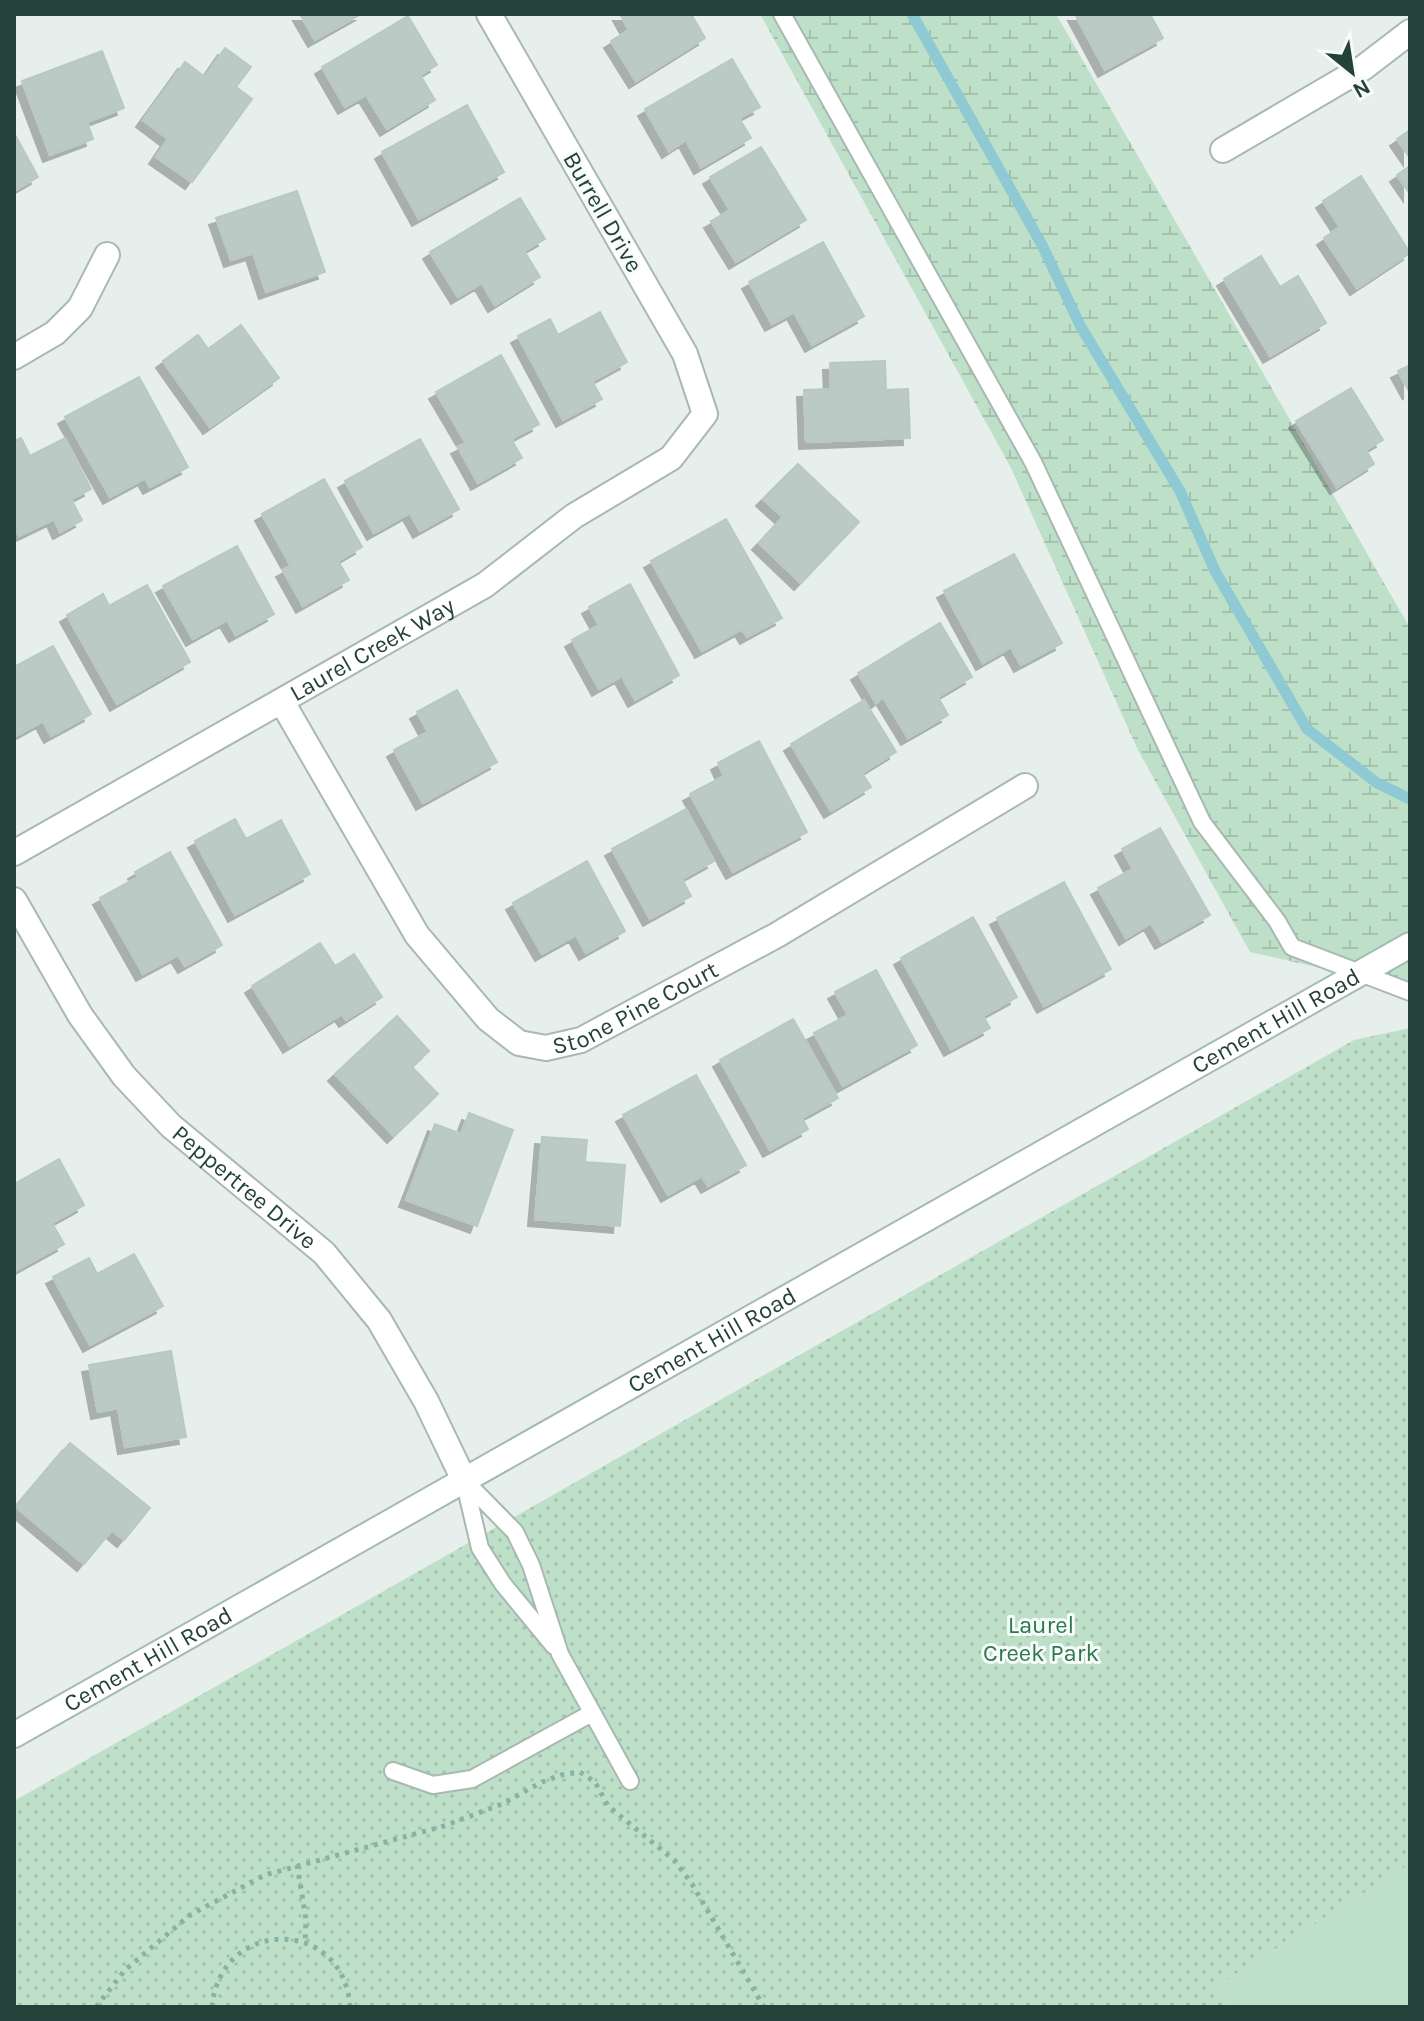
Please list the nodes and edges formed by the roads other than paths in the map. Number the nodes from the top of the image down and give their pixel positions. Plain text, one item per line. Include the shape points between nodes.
1 (489, 14) edge
2 (782, 14) edge
3 (1410, 32) edge
4 (1223, 150) dead end
5 (107, 255) dead end
6 (14, 357) edge
7 (705, 414) joint
8 (282, 702) junction
9 (1025, 786) dead end
10 (14, 853) edge
11 (14, 900) edge
12 (1410, 945) edge
13 (1360, 973) junction
14 (1410, 992) edge
15 (464, 1480) junction
16 (560, 1654) junction
17 (592, 1713) junction
18 (14, 1735) edge
19 (393, 1771) dead end
20 (630, 1781) dead end

1 - 7 street, Burrell Drive via 685,354
2 - 13 lane via 1033,462 1202,822 1292,947
3 - 4 street via 1363,68
5 - 6 street via 80,308 55,333
7 - 8 street, Laurel Creek Way via 671,458 574,516 485,585
8 - 9 street, Stone Pine Court via 417,935 488,1019 519,1043 546,1048 581,1040 777,935
8 - 10 street, Laurel Creek Way
11 - 15 street, Peppertree Drive via 80,1015 124,1076 171,1126 324,1253 379,1320
12 - 13 street, Cement Hill Road
13 - 14 lane
13 - 15 street, Cement Hill Road
15 - 16 lane via 480,1548
15 - 16 lane via 515,1532
15 - 18 street, Cement Hill Road
16 - 17 lane
17 - 19 lane via 472,1779 433,1785
17 - 20 lane

